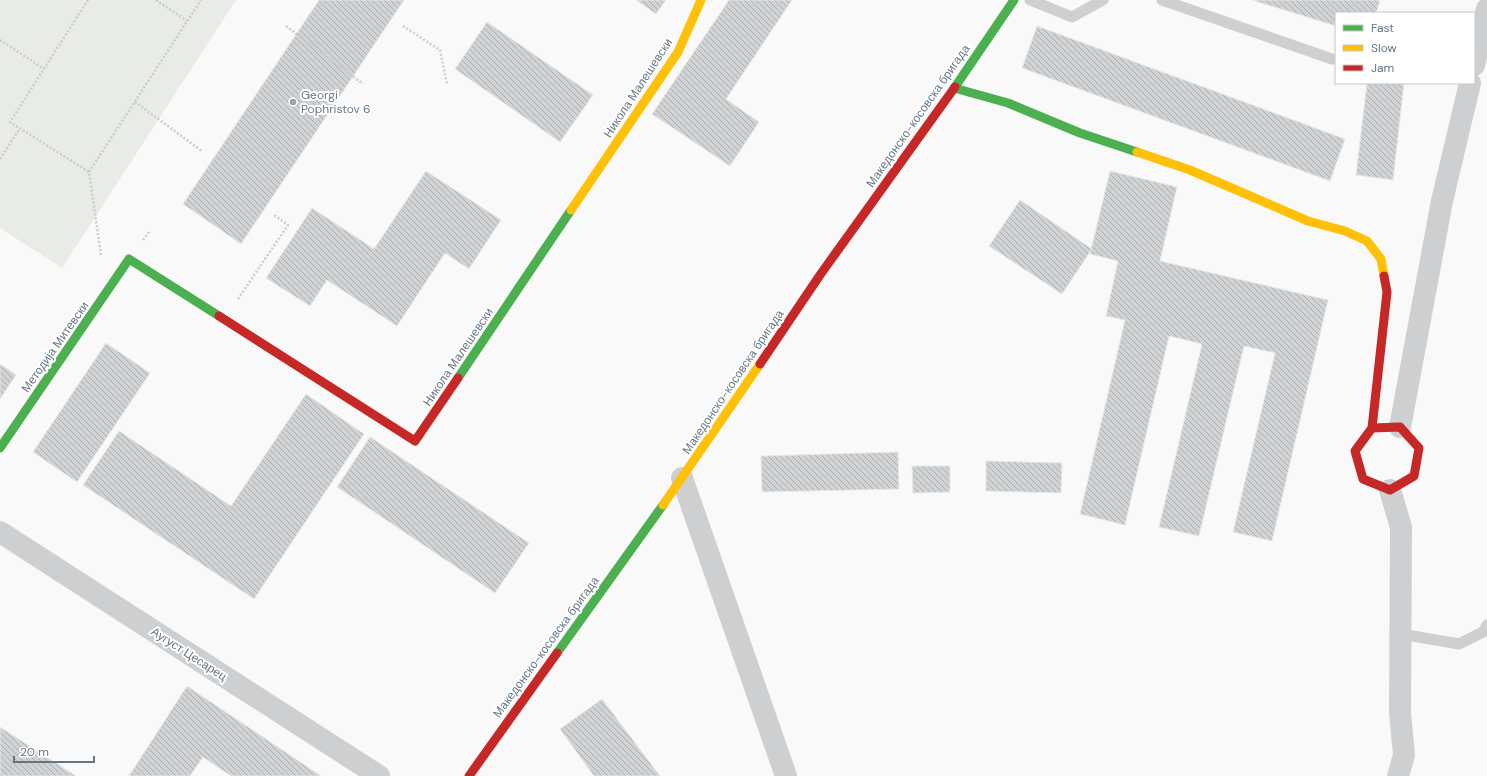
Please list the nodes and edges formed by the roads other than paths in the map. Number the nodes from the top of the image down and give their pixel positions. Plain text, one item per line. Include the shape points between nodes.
1 (701, 0) edge
2 (1014, 0) edge
3 (1030, 0) edge
4 (1103, 0) edge
5 (1162, 0) edge
6 (1487, 9) edge
7 (1332, 59) dead end
8 (1475, 61) edge
9 (1470, 84) edge
10 (954, 88) junction
11 (129, 259) joint
12 (1400, 427) junction
13 (1372, 428) junction
14 (0, 448) edge
15 (682, 478) junction
16 (1390, 490) junction
17 (0, 532) edge
18 (1487, 625) edge
19 (1401, 634) junction
20 (379, 776) edge
21 (468, 776) edge
22 (786, 776) edge
23 (1398, 776) edge

1 - 11 street, Никола Малешевски via 678,52 415,441
2 - 10 street, Македонско-косовска бригада
3 - 4 lane via 1072,17
5 - 7 lane
6 - 8 street
9 - 12 street via 1442,201
10 - 13 street via 1008,103 1080,133 1190,170 1308,221 1345,231 1367,241 1381,259 1387,292
10 - 15 street, Македонско-косовска бригада via 820,275
11 - 14 street, Методија Митевски
12 - 13 street
12 - 16 street via 1419,448 1414,476
13 - 16 street via 1355,451 1363,479
15 - 21 street, Македонско-косовска бригада
15 - 22 street
16 - 19 street via 1401,527
17 - 20 street, Аугуст Цесарец
18 - 19 lane via 1483,632 1459,644
19 - 23 street via 1400,713 1404,755

